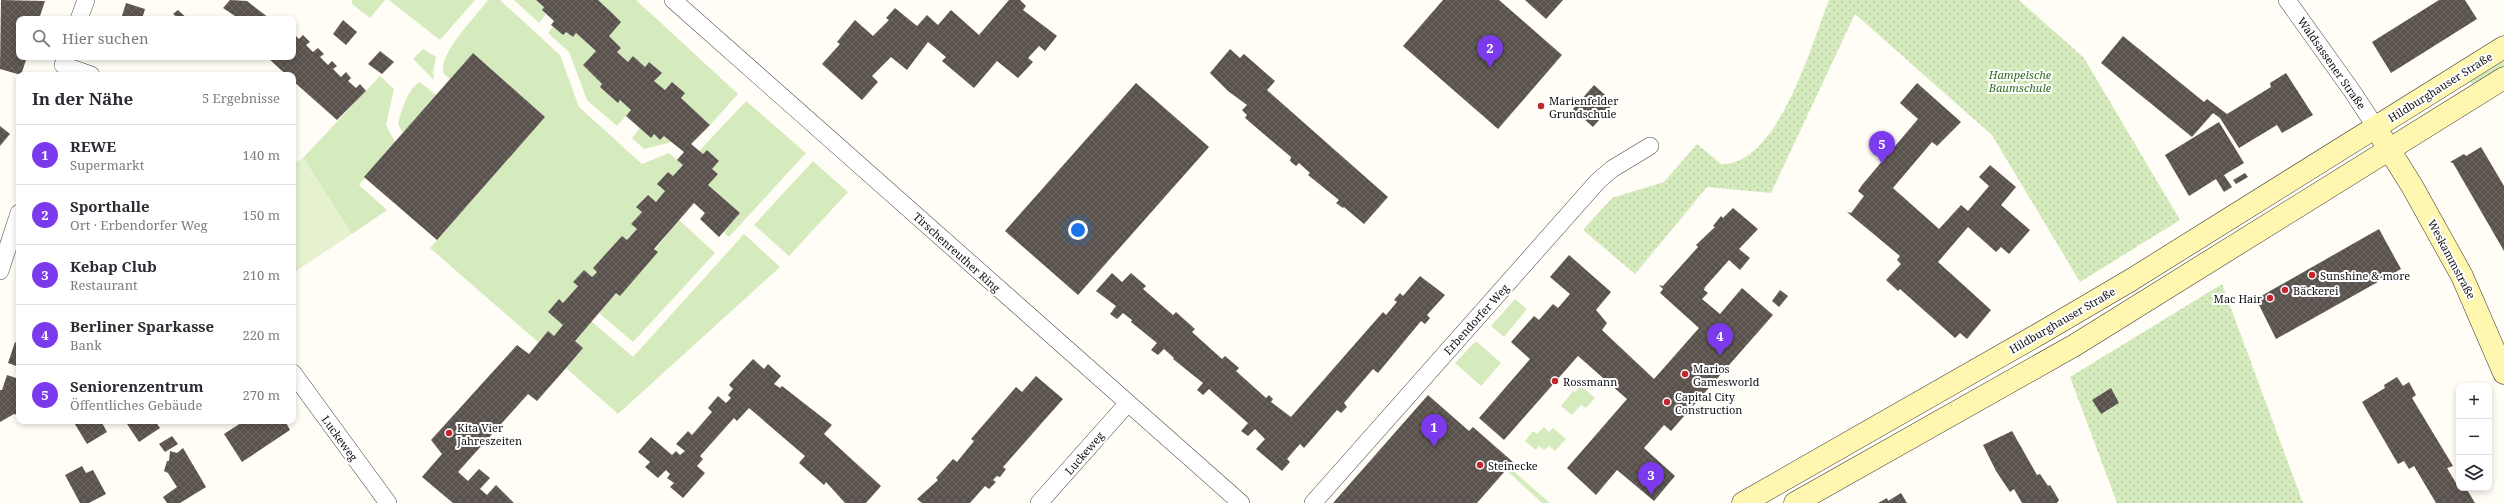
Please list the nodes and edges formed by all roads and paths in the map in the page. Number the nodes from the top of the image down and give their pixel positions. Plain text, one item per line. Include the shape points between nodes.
1 (86, 0) edge
2 (674, 0) edge
3 (2287, 0) edge
4 (80, 16) edge
5 (2504, 47) edge
6 (63, 66) edge
7 (82, 72) edge
8 (2504, 78) edge
9 (2375, 126) junction
10 (1650, 146) dead end
11 (2390, 150) junction
12 (16, 222) edge
13 (0, 271) edge
14 (2504, 373) edge
15 (296, 377) edge
16 (1128, 403) junction
17 (388, 503) edge
18 (1040, 503) edge
19 (1241, 503) edge
20 (1313, 503) edge
21 (1743, 503) edge
22 (1795, 503) edge

1 - 4 street
2 - 16 street, Tirschenreuther Ring
3 - 9 street, Waldsassener Straße
5 - 9 main road, Hildburghauser Straße
6 - 7 street
8 - 11 main road
9 - 11 main road, Hildburghauser Straße
9 - 21 main road, Hildburghauser Straße via 2131,280
10 - 20 street, Erbendorfer Weg via 1612,169 1598,181
11 - 14 main road, Weskammstraße via 2462,276
11 - 22 main road via 2075,345
12 - 13 street
15 - 17 street, Luckeweg
16 - 18 street, Luckeweg
16 - 19 street, Tirschenreuther Ring

